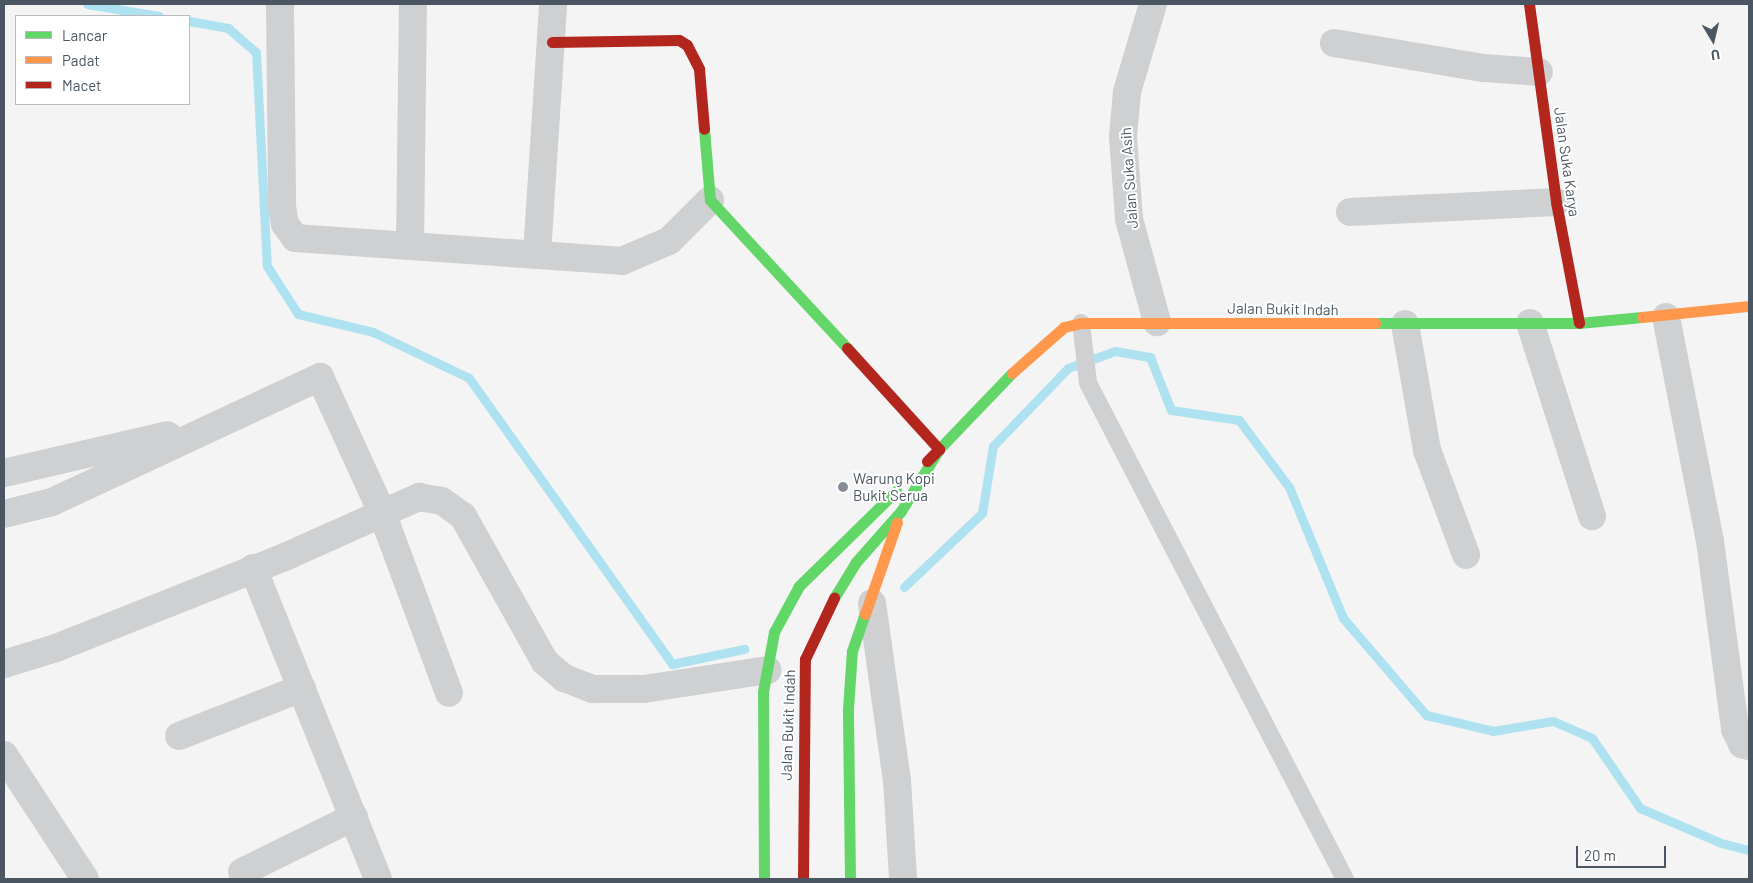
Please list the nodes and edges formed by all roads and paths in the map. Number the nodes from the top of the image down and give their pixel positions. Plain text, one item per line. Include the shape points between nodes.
1 (280, 4) edge
2 (413, 4) edge
3 (552, 4) edge
4 (1153, 4) edge
5 (1529, 4) edge
6 (552, 42) junction
7 (1334, 43) dead end
8 (1539, 72) junction
9 (710, 200) junction
10 (1556, 202) junction
11 (1350, 212) dead end
12 (410, 246) junction
13 (537, 254) junction
14 (1749, 306) edge
15 (1666, 317) junction
16 (1157, 322) junction
17 (1081, 323) junction
18 (1530, 323) junction
19 (1580, 323) junction
20 (1405, 324) junction
21 (223, 422) junction
22 (939, 449) junction
23 (4, 473) edge
24 (382, 510) junction
25 (901, 511) junction
26 (4, 514) edge
27 (1592, 516) dead end
28 (1466, 555) dead end
29 (253, 568) junction
30 (872, 603) junction
31 (4, 664) edge
32 (768, 670) junction
33 (302, 688) junction
34 (449, 693) dead end
35 (179, 736) dead end
36 (1749, 746) edge
37 (4, 755) edge
38 (354, 817) junction
39 (242, 872) dead end
40 (85, 879) edge
41 (378, 879) edge
42 (764, 879) edge
43 (804, 879) edge
44 (850, 879) edge
45 (903, 879) edge
46 (1345, 879) edge

1 - 12 street via 282,206 290,233 299,239
2 - 12 street
3 - 6 street
4 - 16 street, Jalan Suka Asih via 1127,92 1123,137 1129,219
5 - 8 main road, Jalan Suka Karya
6 - 9 main road via 679,40 687,45 699,69
6 - 13 street
7 - 8 street via 1484,68
8 - 10 main road, Jalan Suka Karya
9 - 13 street via 669,242 632,260
9 - 22 main road
10 - 11 street
10 - 19 main road, Jalan Suka Karya
12 - 13 street
14 - 15 main road, Jalan Bukit Indah
15 - 19 main road, Jalan Bukit Indah
15 - 36 street via 1710,541 1735,729 1742,744
16 - 17 main road, Jalan Bukit Indah
16 - 20 main road, Jalan Bukit Indah
17 - 22 main road, Jalan Bukit Indah via 1064,327 1036,348
17 - 46 lane via 1088,383
18 - 19 main road, Jalan Bukit Indah
18 - 20 main road, Jalan Bukit Indah
18 - 27 street
20 - 28 street via 1427,450
21 - 23 street
21 - 24 street via 320,377
21 - 26 street via 52,502
22 - 25 main road, Jalan Bukit Indah
22 - 32 main road via 800,586 774,632
24 - 29 street via 368,521
24 - 32 street via 419,497 442,501 463,516 545,662 564,678 593,689 644,689
24 - 34 street
25 - 30 main road, Jalan Bukit Indah
25 - 43 main road, Jalan Bukit Indah via 852,569 824,614 806,659 801,737
29 - 31 street via 56,648
29 - 33 street
30 - 44 main road, Jalan Bukit Indah via 852,651 848,709
30 - 45 street via 897,780
32 - 42 main road via 764,692
33 - 35 street
33 - 38 street
37 - 40 street
38 - 39 street
38 - 41 street

